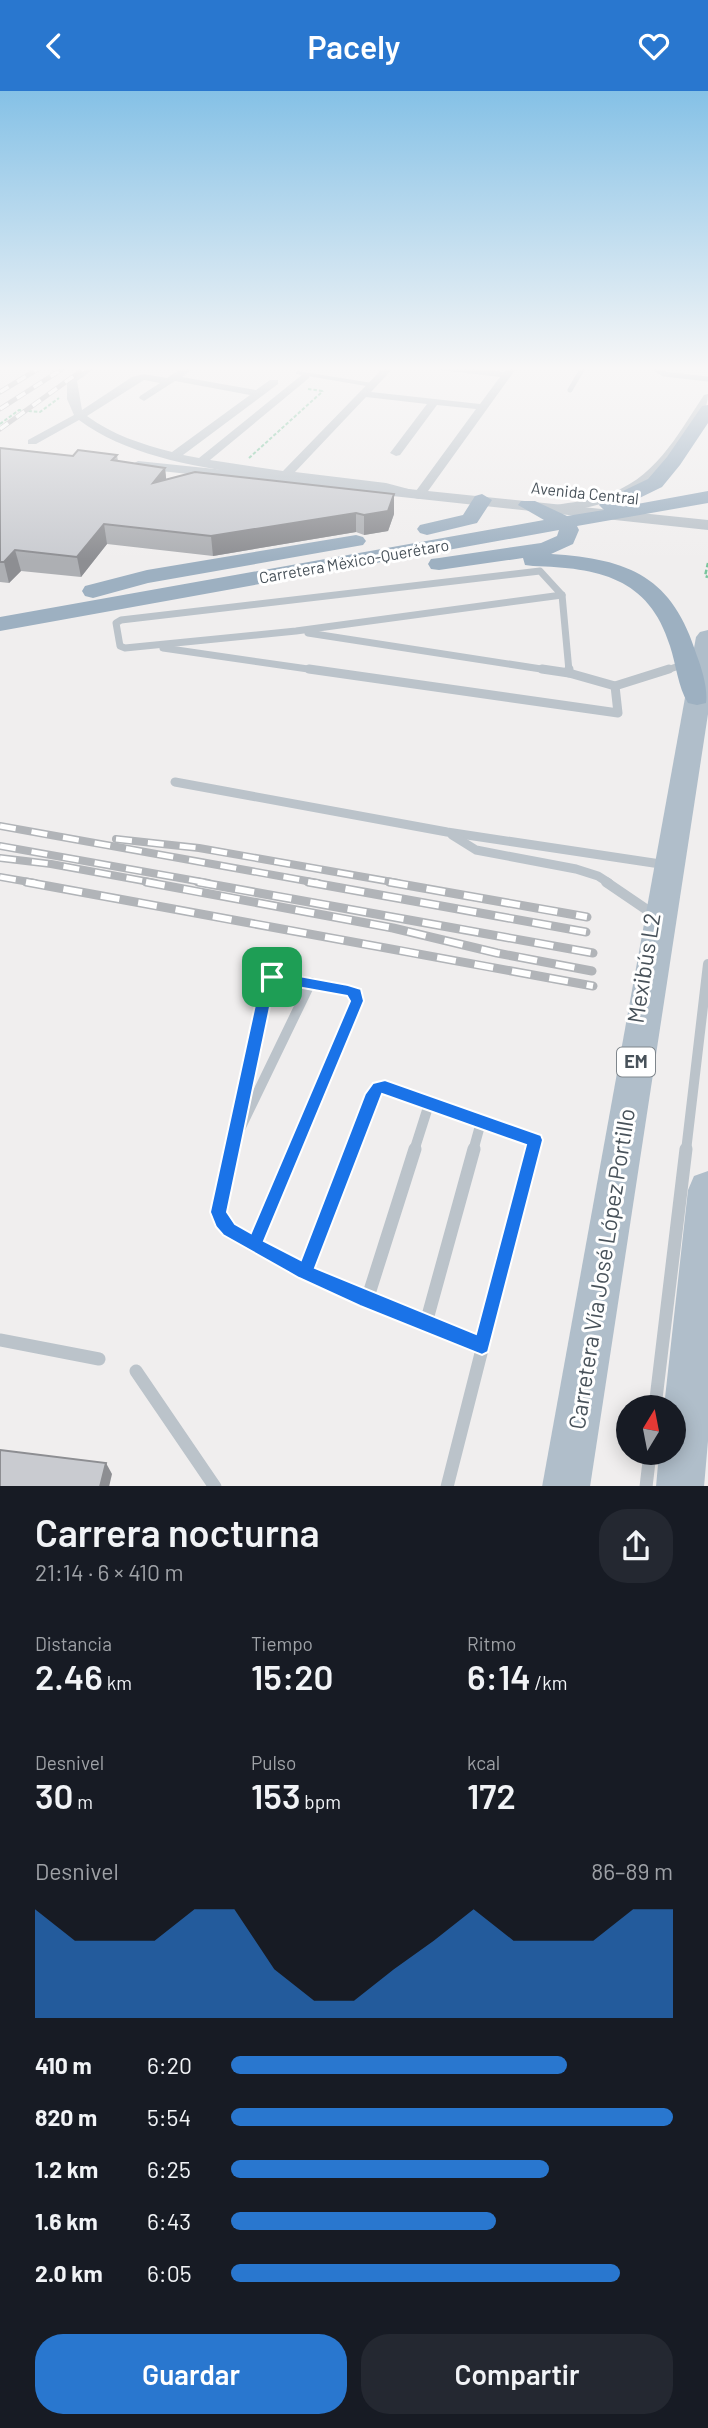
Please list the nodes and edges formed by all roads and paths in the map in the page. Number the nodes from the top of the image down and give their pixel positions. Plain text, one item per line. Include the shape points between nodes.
1 (48, 431) edge
2 (103, 431) edge
3 (208, 431) edge
4 (236, 431) edge
5 (279, 431) edge
6 (328, 431) edge
7 (412, 431) edge
8 (466, 431) edge
9 (684, 431) edge
10 (694, 431) edge
11 (31, 450) edge
12 (396, 453) dead end
13 (173, 457) junction
14 (202, 461) junction
15 (239, 467) junction
16 (287, 474) junction
17 (708, 487) edge
18 (419, 495) junction
19 (708, 497) edge
20 (457, 498) junction
21 (482, 500) junction
22 (528, 505) junction
23 (608, 505) junction
24 (560, 508) junction
25 (708, 524) edge
26 (708, 563) edge
27 (366, 574) junction
28 (706, 577) edge
29 (214, 587) junction
30 (562, 595) junction
31 (66, 597) junction
32 (0, 609) edge
33 (0, 624) edge
34 (296, 631) junction
35 (147, 646) junction
36 (569, 673) junction
37 (700, 675) edge
38 (615, 686) junction
39 (175, 782) dead end
40 (447, 832) junction
41 (674, 874) junction
42 (660, 918) junction
43 (708, 964) edge
44 (311, 982) junction
45 (429, 1104) junction
46 (481, 1122) junction
47 (233, 1142) junction
48 (708, 1190) edge
49 (254, 1244) junction
50 (305, 1272) junction
51 (367, 1300) junction
52 (426, 1323) junction
53 (0, 1340) edge
54 (482, 1346) junction
55 (99, 1359) dead end
56 (136, 1371) dead end
57 (656, 1395) edge
58 (671, 1477) edge
59 (215, 1486) edge
60 (447, 1486) edge
61 (566, 1486) edge

1 - 11 street
2 - 13 street
3 - 13 street
4 - 14 street
5 - 15 path
6 - 16 street
7 - 12 street
8 - 18 street
9 - 24 street via 648,478 610,496
10 - 23 highway via 655,483
13 - 14 street
14 - 15 street
15 - 16 street
16 - 18 street
17 - 23 highway, Carretera México-Querétaro
18 - 20 street, Avenida Central
18 - 20 street, Avenida Central via 121,467 375,498
19 - 29 highway, Carretera México-Querétaro
20 - 21 street, Avenida Central
21 - 22 street, Avenida Central
21 - 31 highway via 470,519 441,527 147,577
22 - 24 street, Avenida Central
22 - 27 highway via 565,523 569,530 566,540 521,553
23 - 31 highway, Carretera México-Querétaro
24 - 25 street, Avenida Central
26 - 28 path
27 - 29 highway
27 - 37 highway via 533,560 600,567 631,579 664,606
29 - 33 highway, Carretera México-Querétaro
30 - 34 lane
30 - 35 lane via 536,571 118,621 121,648
30 - 36 lane
31 - 32 highway, Carretera México-Querétaro
34 - 35 lane
34 - 36 lane
35 - 38 lane via 618,713
36 - 38 lane
37 - 38 lane
37 - 41 main road, Carretera Vía José López Portillo / EM
39 - 40 lane
40 - 41 lane
40 - 42 lane via 476,850 598,876
41 - 42 main road, Carretera Vía José López Portillo / EM
42 - 61 main road, Carretera Vía José López Portillo / EM
43 - 57 lane
44 - 47 lane
44 - 47 lane via 272,977 267,982
44 - 49 lane via 356,993 357,1001
45 - 46 lane
45 - 50 lane via 378,1087
45 - 51 lane
46 - 52 lane
46 - 54 lane via 535,1140
47 - 49 lane via 219,1212 229,1230
48 - 58 main road
49 - 50 lane
50 - 51 lane
51 - 52 lane
52 - 54 lane
53 - 55 lane
54 - 60 lane
56 - 59 lane

